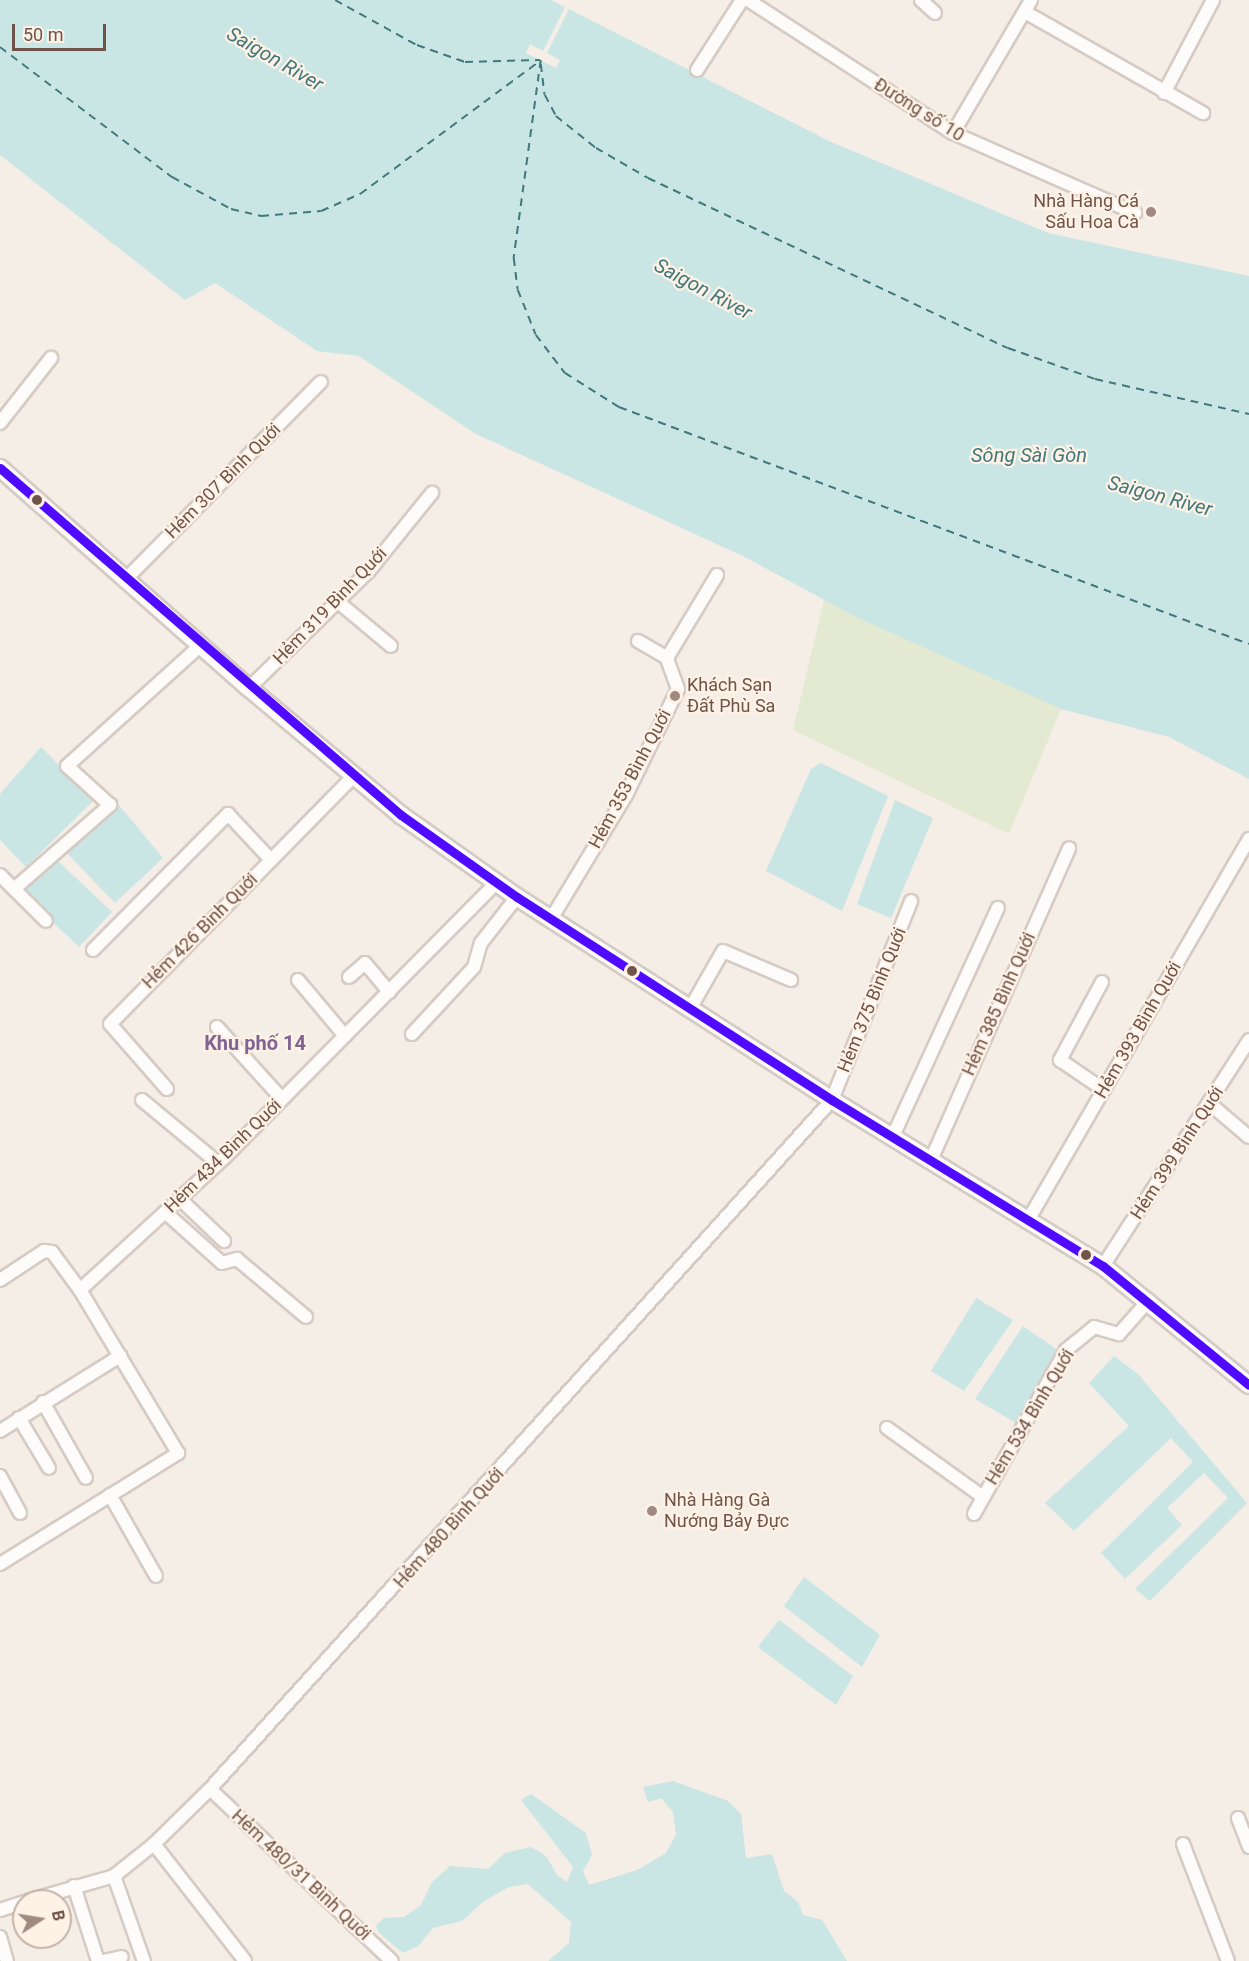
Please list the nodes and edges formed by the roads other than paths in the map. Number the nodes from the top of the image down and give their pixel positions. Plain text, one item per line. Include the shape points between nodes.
1 (742, 0) edge
2 (748, 0) edge
3 (921, 0) edge
4 (1031, 0) edge
5 (1213, 0) edge
6 (1025, 12) junction
7 (935, 13) dead end
8 (697, 70) dead end
9 (1164, 93) junction
10 (1203, 113) dead end
11 (953, 133) junction
12 (1135, 213) dead end
13 (51, 358) dead end
14 (321, 382) dead end
15 (0, 423) edge
16 (0, 468) edge
17 (432, 493) dead end
18 (717, 575) dead end
19 (126, 579) junction
20 (337, 601) junction
21 (638, 641) dead end
22 (202, 644) junction
23 (392, 645) dead end
24 (667, 658) junction
25 (249, 688) junction
26 (352, 778) junction
27 (1249, 839) edge
28 (1069, 848) dead end
29 (271, 860) junction
30 (0, 875) edge
31 (496, 883) junction
32 (14, 889) junction
33 (517, 897) junction
34 (911, 901) dead end
35 (998, 908) dead end
36 (551, 919) junction
37 (46, 921) dead end
38 (93, 950) dead end
39 (349, 977) dead end
40 (298, 980) dead end
41 (791, 980) dead end
42 (1102, 982) dead end
43 (389, 992) junction
44 (691, 1007) junction
45 (216, 1027) dead end
46 (412, 1034) dead end
47 (345, 1036) junction
48 (1249, 1040) edge
49 (167, 1089) dead end
50 (1104, 1090) junction
51 (142, 1100) dead end
52 (282, 1100) junction
53 (832, 1100) junction
54 (1209, 1103) junction
55 (894, 1136) junction
56 (1249, 1137) edge
57 (931, 1160) junction
58 (218, 1163) junction
59 (180, 1199) junction
60 (165, 1212) junction
61 (1027, 1222) junction
62 (224, 1241) dead end
63 (1103, 1266) junction
64 (0, 1280) edge
65 (80, 1290) junction
66 (1149, 1300) junction
67 (306, 1317) dead end
68 (120, 1356) junction
69 (1249, 1385) edge
70 (43, 1402) junction
71 (19, 1418) junction
72 (887, 1428) dead end
73 (0, 1431) edge
74 (49, 1468) dead end
75 (0, 1476) edge
76 (86, 1478) dead end
77 (110, 1495) junction
78 (983, 1497) junction
79 (20, 1513) dead end
80 (974, 1514) dead end
81 (0, 1564) edge
82 (156, 1576) dead end
83 (210, 1789) junction
84 (1238, 1818) dead end
85 (154, 1844) junction
86 (1183, 1844) dead end
87 (1249, 1847) edge
88 (114, 1876) junction
89 (74, 1886) junction
90 (64, 1889) edge
91 (0, 1937) edge
92 (122, 1957) dead end
93 (139, 1958) edge
94 (7, 1961) edge
95 (98, 1961) edge
96 (103, 1961) edge
97 (245, 1961) edge
98 (392, 1961) edge
99 (1228, 1961) edge

1 - 8 street
2 - 11 street, Đường số 10
3 - 7 street
4 - 6 street
5 - 9 street
6 - 9 street
6 - 11 street
9 - 10 street
11 - 12 street, Đường số 10
13 - 15 street
14 - 19 street, Hẻm 307 Bình Quới
16 - 19 main road
17 - 20 street, Hẻm 319 Bình Quới via 376,564
18 - 24 street
19 - 22 main road
20 - 23 street
20 - 25 street, Hẻm 319 Bình Quới
21 - 24 street
22 - 25 main road
22 - 32 street via 67,766 110,805
24 - 36 street, Hẻm 353 Bình Quới via 678,689 626,795
25 - 26 main road
26 - 29 street, Hẻm 426 Bình Quới
26 - 31 main road
27 - 50 street, Hẻm 393 Bình Quới
28 - 57 street, Hẻm 385 Bình Quới
29 - 38 street via 228,814
29 - 49 street, Hẻm 426 Bình Quới via 110,1024
30 - 32 street
31 - 33 main road
31 - 43 street, Hẻm 434 Bình Quới
32 - 37 street
33 - 36 main road
33 - 46 street via 481,943 474,967
34 - 53 street, Hẻm 375 Bình Quới
35 - 55 street
36 - 44 main road
39 - 43 street via 364,963
40 - 47 street
41 - 44 street via 723,951
42 - 50 street via 1060,1060
43 - 47 street, Hẻm 434 Bình Quới
44 - 53 main road
45 - 52 street
47 - 52 street, Hẻm 434 Bình Quới
48 - 54 street, Hẻm 399 Bình Quới
50 - 61 street, Hẻm 393 Bình Quới
51 - 58 street
52 - 58 street, Hẻm 434 Bình Quới
53 - 55 main road
53 - 83 street, Hẻm 480 Bình Quới
54 - 56 street
54 - 63 street, Hẻm 399 Bình Quới
55 - 57 main road
57 - 61 main road
58 - 59 street, Hẻm 434 Bình Quới
59 - 60 street, Hẻm 434 Bình Quới
59 - 62 street
60 - 65 street, Hẻm 434 Bình Quới
60 - 67 street via 222,1263 237,1258
61 - 63 main road
63 - 66 main road
64 - 65 street via 44,1251 52,1252
65 - 68 street
66 - 69 main road
66 - 78 street, Hẻm 534 Bình Quới via 1119,1334 1094,1327 1066,1350
68 - 70 street
68 - 77 street via 178,1453
70 - 71 street
70 - 76 street
71 - 73 street
71 - 74 street
72 - 78 street
75 - 79 street
77 - 81 street
77 - 82 street
78 - 80 street, Hẻm 534 Bình Quới
83 - 85 street, Hẻm 480 Bình Quới
83 - 98 street, Hẻm 480/31 Bình Quới
84 - 87 street
85 - 88 street, Hẻm 480 Bình Quới
85 - 97 street
86 - 99 street
88 - 89 street, Hẻm 480 Bình Quới
88 - 93 street
89 - 90 street, Hẻm 480 Bình Quới
89 - 95 street
91 - 94 street
92 - 96 street

